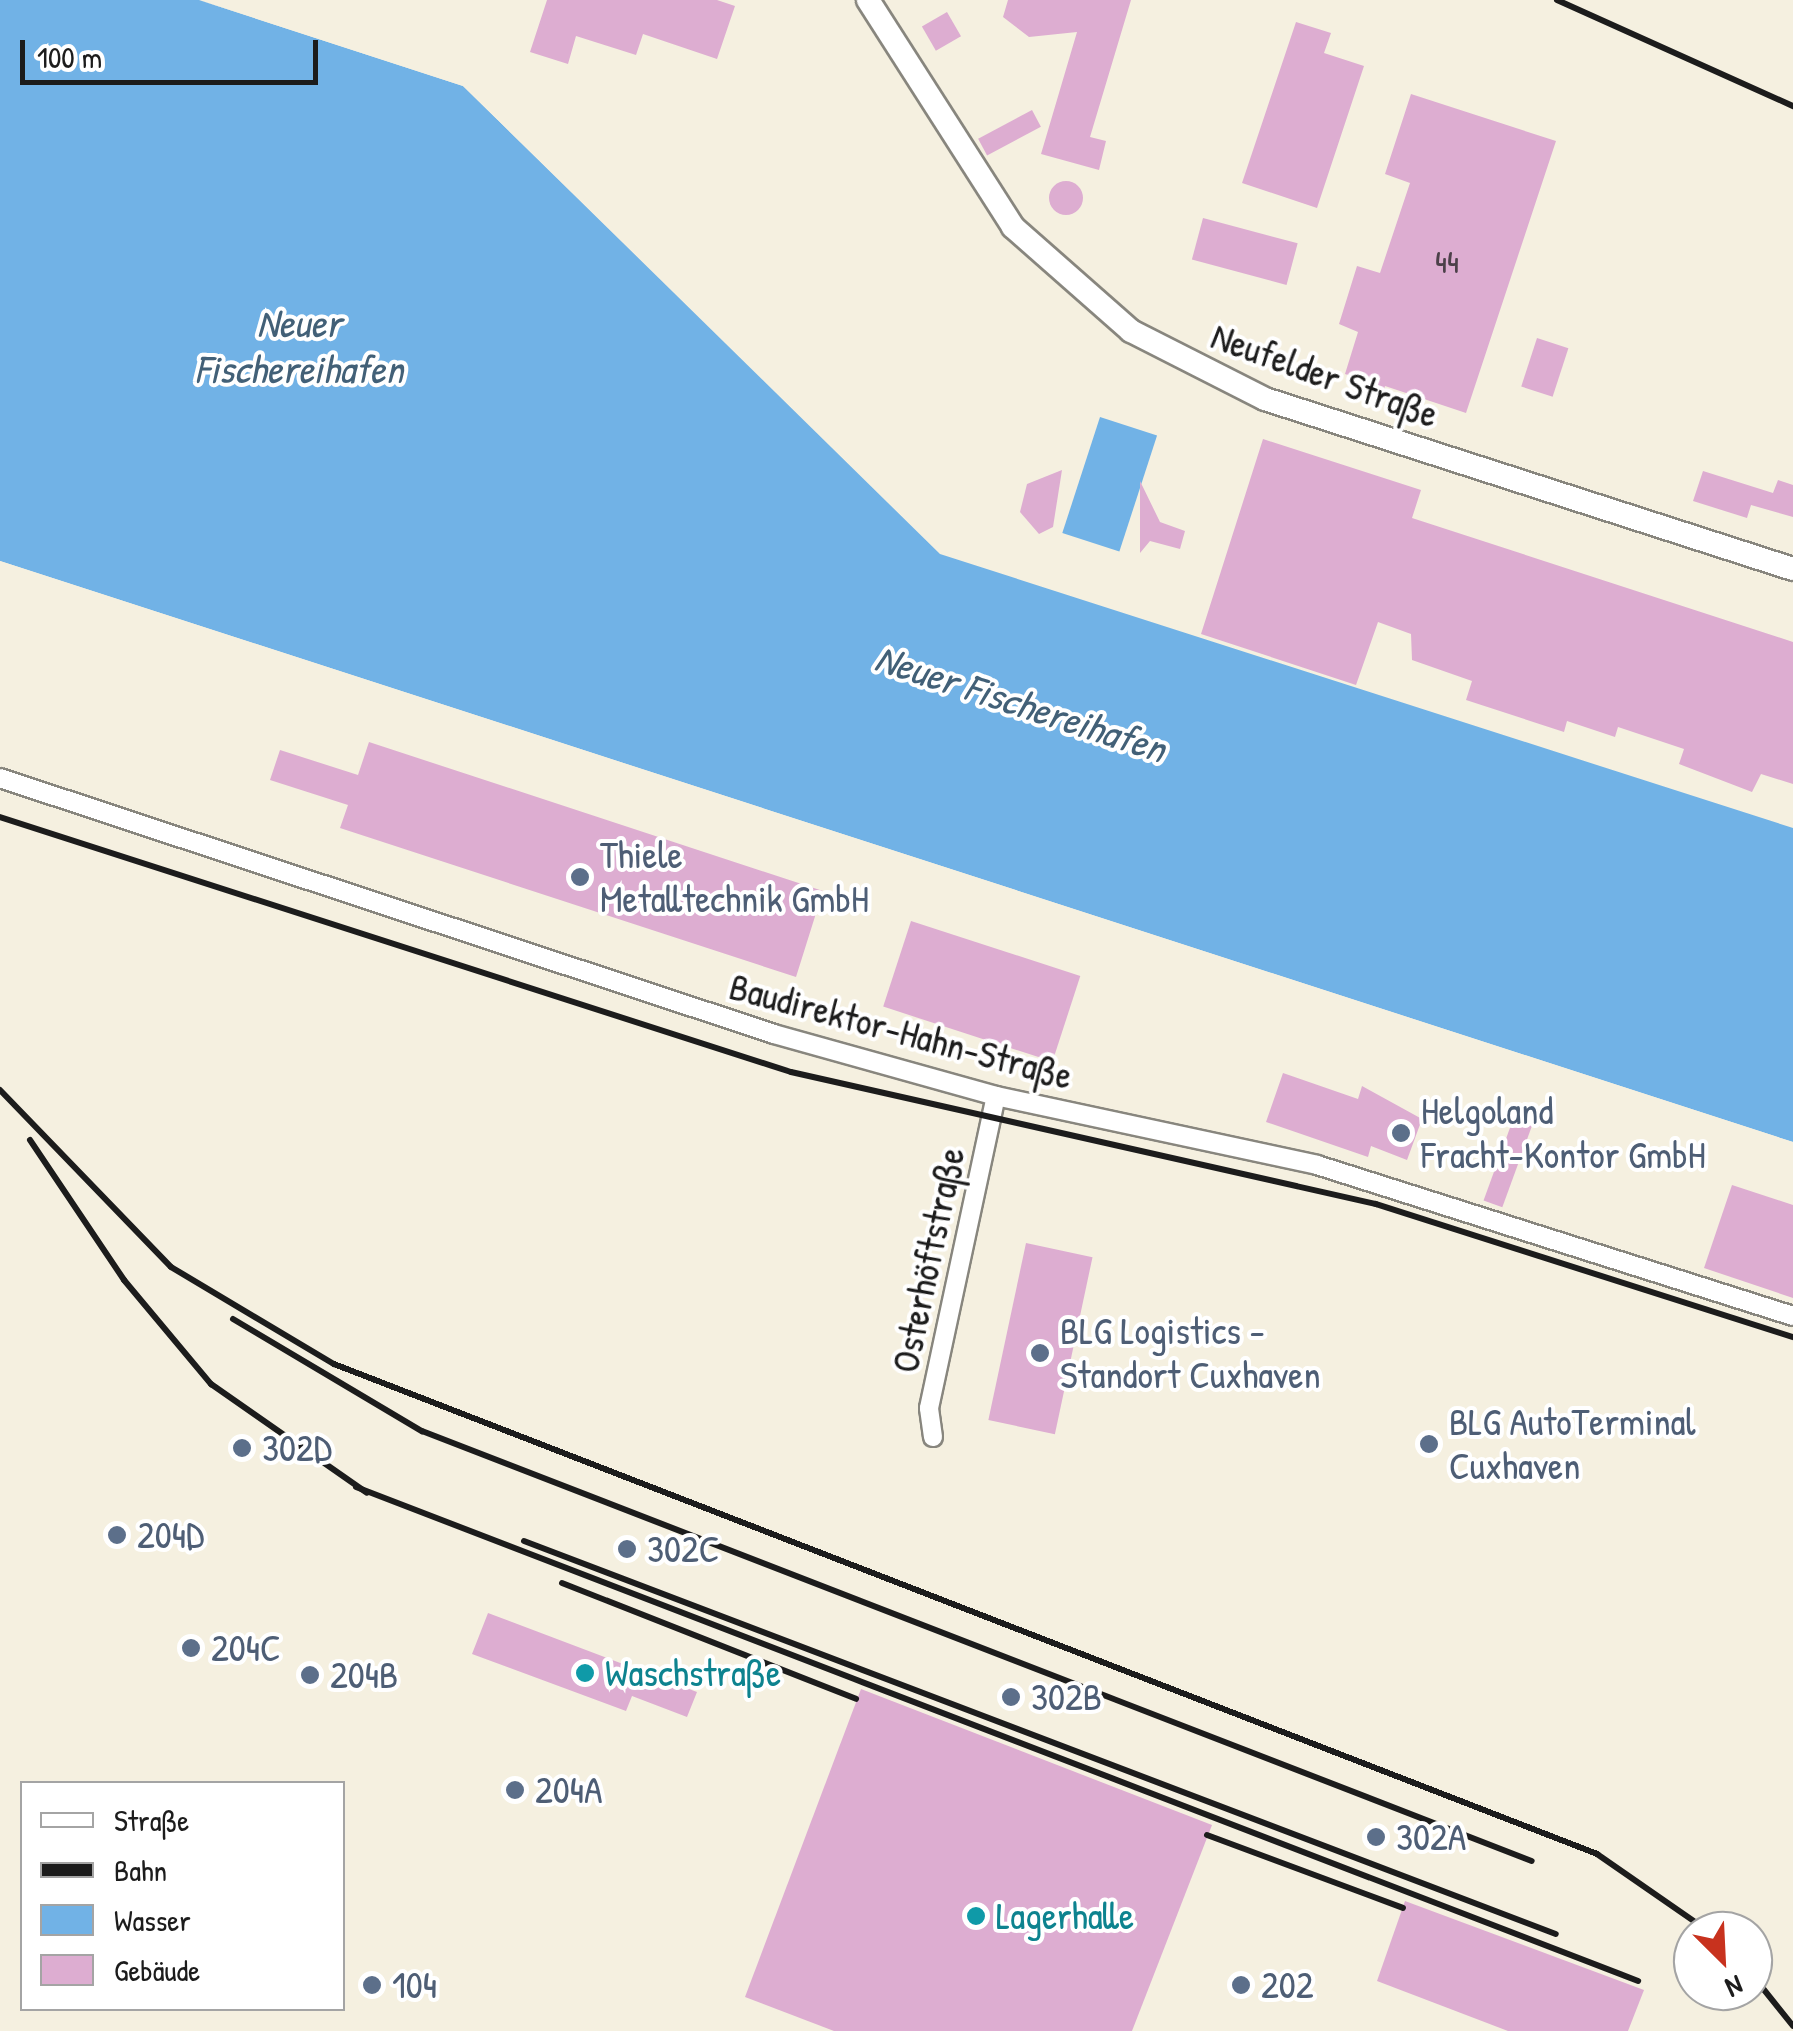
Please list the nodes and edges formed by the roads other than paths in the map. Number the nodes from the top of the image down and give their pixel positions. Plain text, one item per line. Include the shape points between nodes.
1 (868, 0) edge
2 (1793, 569) edge
3 (0, 778) edge
4 (996, 1096) junction
5 (1793, 1316) edge
6 (933, 1437) dead end

1 - 2 street, Neufelder Straße via 1013,227 1130,330 1266,399
3 - 4 street, Baudirektor-Hahn-Straße via 774,1034
4 - 5 street, Baudirektor-Hahn-Straße via 1317,1165
4 - 6 street, Osterhöftstraße via 929,1408

